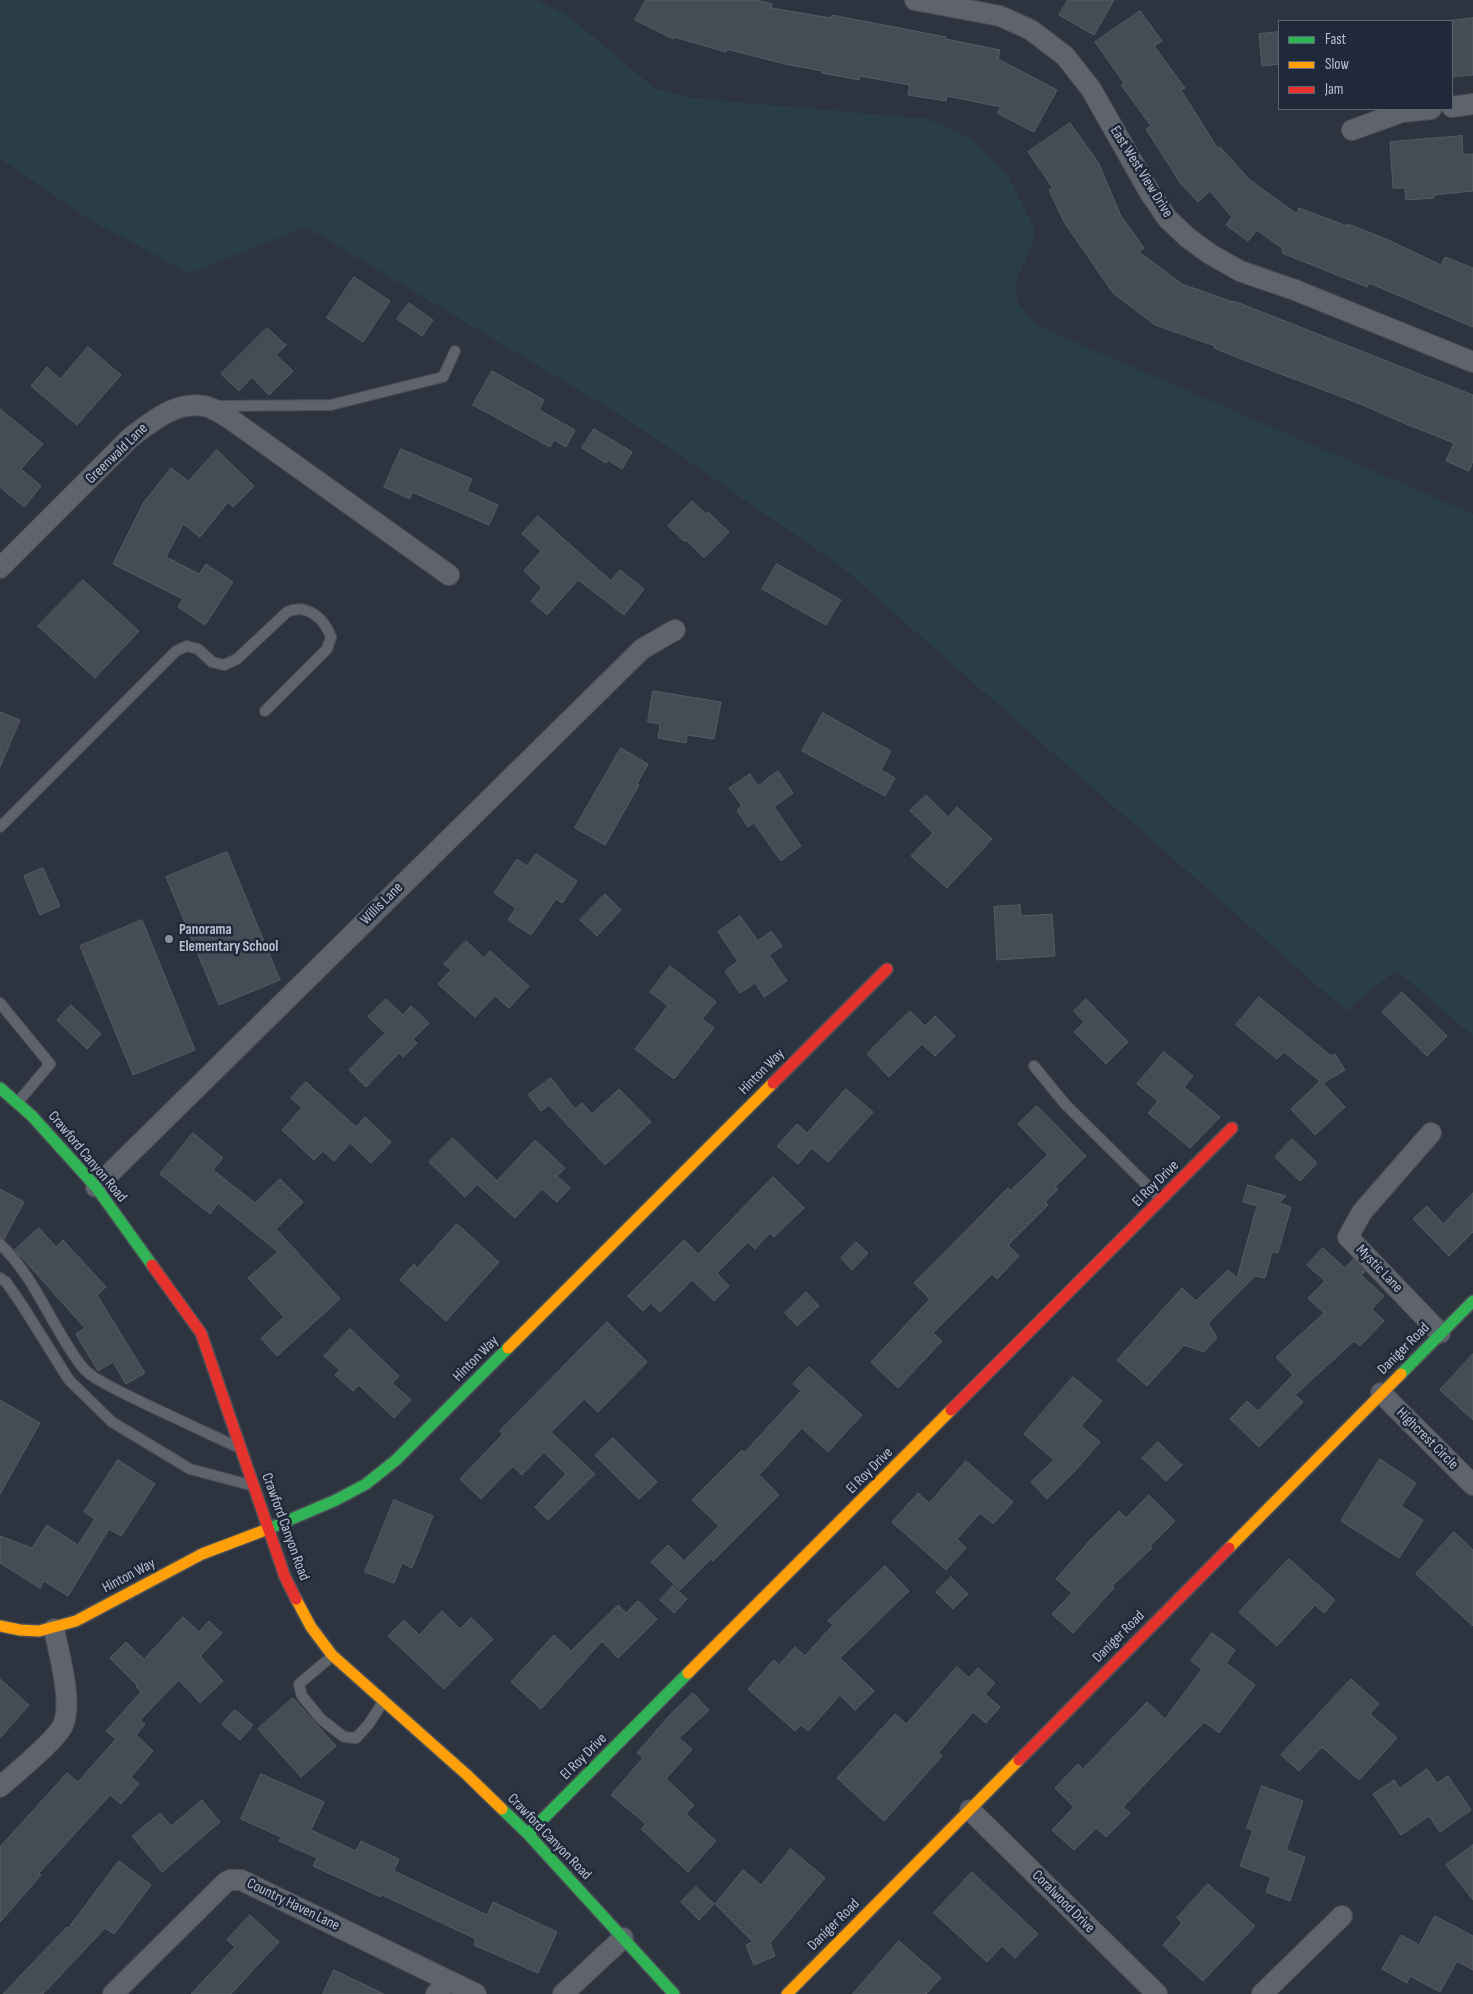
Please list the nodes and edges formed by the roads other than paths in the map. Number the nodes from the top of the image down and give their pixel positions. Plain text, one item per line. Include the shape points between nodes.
1 (915, 0) edge
2 (1473, 104) edge
3 (1453, 106) edge
4 (1421, 110) edge
5 (1352, 130) dead end
6 (455, 352) dead end
7 (1473, 362) edge
8 (205, 406) junction
9 (3, 560) edge
10 (449, 575) dead end
11 (675, 630) dead end
12 (265, 711) dead end
13 (0, 827) edge
14 (887, 969) dead end
15 (0, 1004) edge
16 (1034, 1066) dead end
17 (0, 1088) edge
18 (17, 1102) junction
19 (1232, 1128) dead end
20 (1431, 1133) dead end
21 (96, 1186) junction
22 (1161, 1200) junction
23 (0, 1244) edge
24 (0, 1278) edge
25 (1473, 1300) edge
26 (1440, 1333) junction
27 (1381, 1393) junction
28 (240, 1448) junction
29 (1473, 1485) edge
30 (253, 1486) junction
31 (267, 1529) junction
32 (0, 1626) edge
33 (54, 1629) junction
34 (332, 1655) junction
35 (384, 1702) junction
36 (0, 1788) edge
37 (970, 1810) junction
38 (528, 1834) junction
39 (1342, 1916) dead end
40 (623, 1938) junction
41 (442, 1987) edge
42 (113, 1994) edge
43 (476, 1994) edge
44 (563, 1994) edge
45 (674, 1994) edge
46 (787, 1994) edge
47 (1157, 1994) edge
48 (1262, 1994) edge

1 - 7 street, East West View Drive via 1000,16 1031,30 1065,56 1091,89 1167,218 1210,254 1240,271
2 - 3 street
4 - 5 street via 1402,112
6 - 8 lane via 443,377 332,405
8 - 9 street, Greenwald Lane via 182,406 152,421 130,438
8 - 10 street, Greenwald Lane via 229,418
11 - 21 street, Willis Lane via 642,649
12 - 13 lane via 327,649 331,637 328,627 309,610 297,608 287,612 236,659 224,665 212,662 198,648 187,646 176,651
14 - 31 street, Hinton Way via 396,1460 366,1484
15 - 18 lane via 50,1064
16 - 22 lane via 1065,1104
17 - 18 street, Crawford Canyon Road
18 - 21 street, Crawford Canyon Road
19 - 22 street, El Roy Drive
20 - 26 street, Mystic Lane via 1362,1212 1348,1237
21 - 28 street, Crawford Canyon Road via 201,1333
22 - 38 street, El Roy Drive
23 - 28 lane via 8,1251 91,1376
24 - 30 lane via 22,1305 69,1380 112,1422 190,1469
25 - 26 street, Daniger Road
26 - 27 street, Daniger Road
27 - 29 street, Highcrest Circle
27 - 37 street, Daniger Road
28 - 30 street, Crawford Canyon Road
30 - 31 street, Crawford Canyon Road
31 - 33 street, Hinton Way via 202,1554 76,1621
31 - 34 street, Crawford Canyon Road via 285,1577 311,1627
32 - 33 street, Hinton Way via 34,1632
33 - 36 street via 67,1700 63,1725
34 - 35 street, Crawford Canyon Road
34 - 35 lane via 299,1684 302,1696 321,1718 344,1737 356,1738
35 - 38 street, Crawford Canyon Road via 467,1774
37 - 46 street, Daniger Road
37 - 47 street, Coralwood Drive
38 - 40 street, Crawford Canyon Road
39 - 48 street
40 - 44 street
40 - 45 street, Crawford Canyon Road
41 - 42 street, Country Haven Lane via 241,1880 230,1880
41 - 43 street, Country Haven Lane

